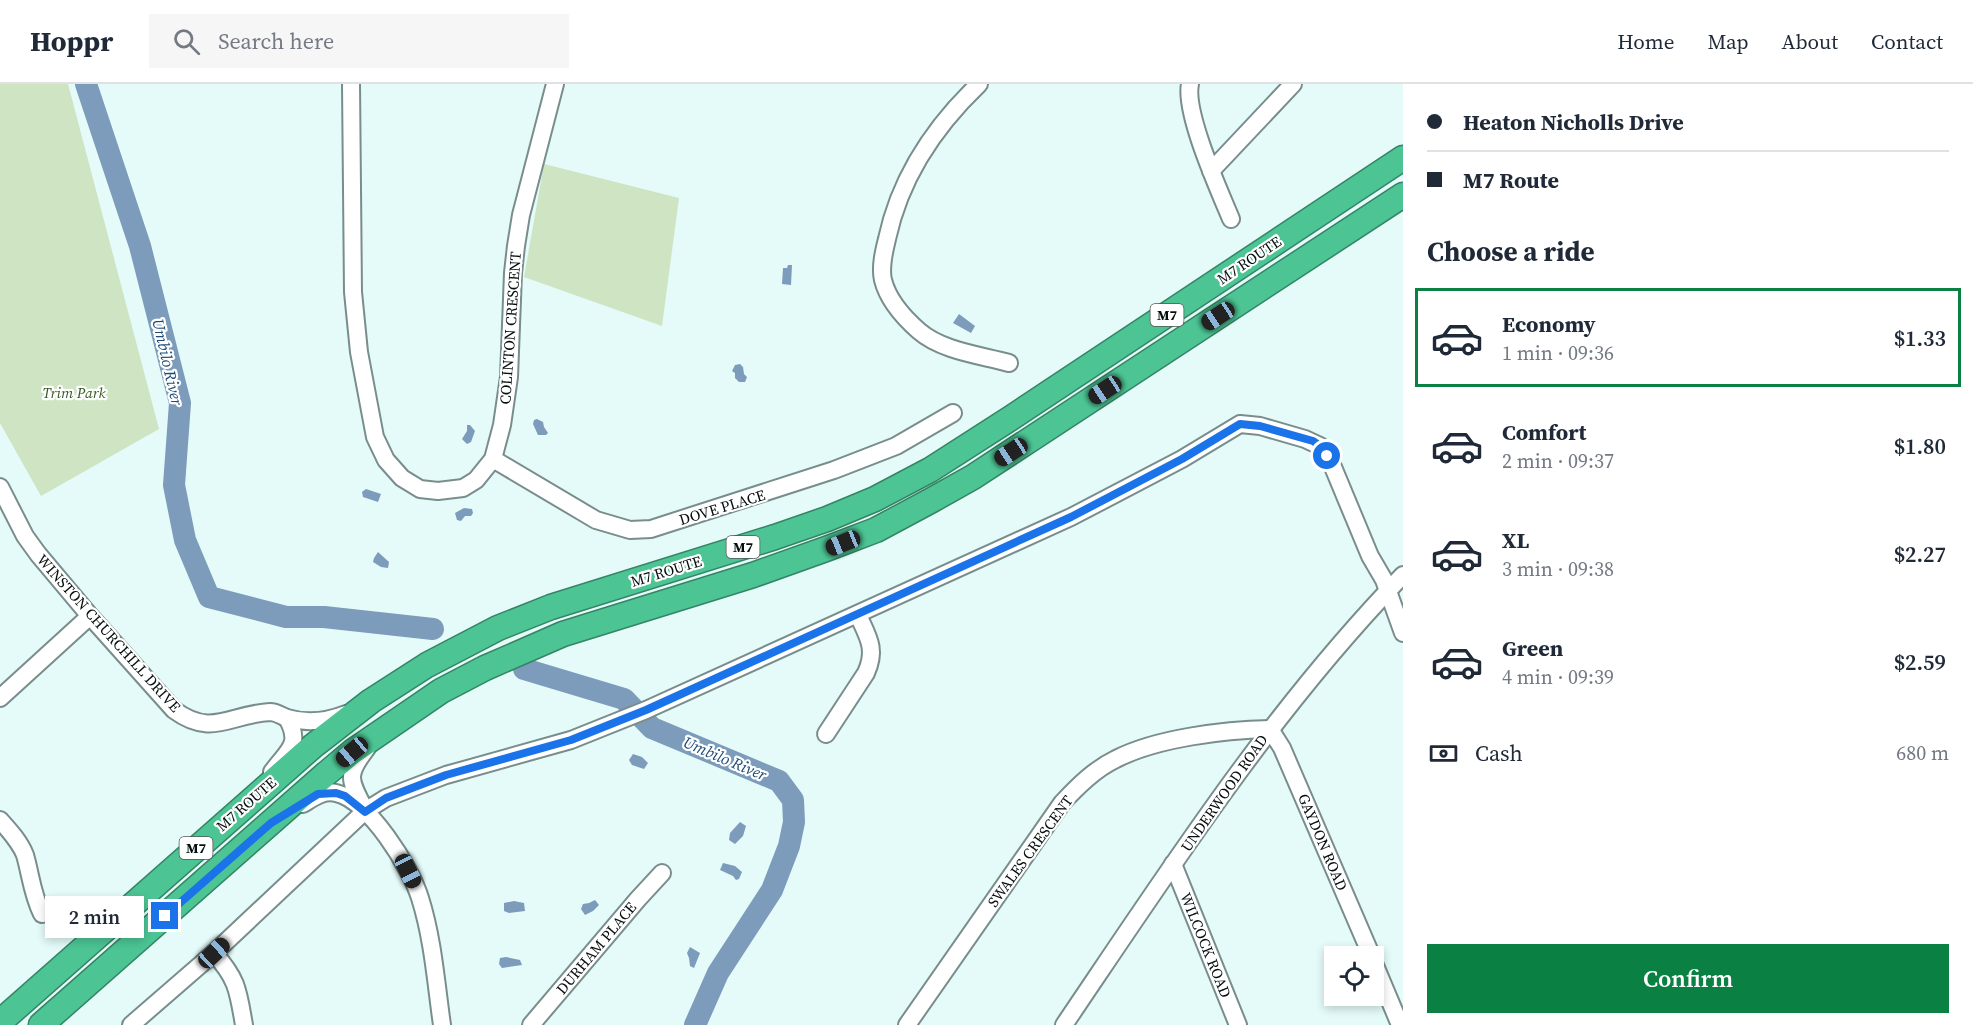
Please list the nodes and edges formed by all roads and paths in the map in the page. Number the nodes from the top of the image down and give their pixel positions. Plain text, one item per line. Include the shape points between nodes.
1 (351, 84) edge
2 (555, 84) edge
3 (979, 84) edge
4 (1190, 84) edge
5 (1293, 84) edge
6 (1403, 158) edge
7 (1210, 171) junction
8 (1403, 195) edge
9 (1231, 219) dead end
10 (1009, 363) dead end
11 (953, 413) dead end
12 (494, 459) junction
13 (0, 487) edge
14 (1403, 575) edge
15 (1388, 590) junction
16 (858, 615) junction
17 (90, 616) junction
18 (1403, 633) edge
19 (0, 698) edge
20 (360, 709) junction
21 (287, 718) junction
22 (1270, 729) junction
23 (380, 732) junction
24 (826, 734) dead end
25 (251, 799) junction
26 (365, 812) junction
27 (0, 820) edge
28 (271, 823) junction
29 (1173, 864) junction
30 (662, 873) dead end
31 (42, 914) dead end
32 (1366, 946) edge
33 (214, 953) junction
34 (1384, 987) edge
35 (0, 1022) edge
36 (1066, 1024) edge
37 (41, 1025) edge
38 (131, 1025) edge
39 (244, 1025) edge
40 (442, 1025) edge
41 (531, 1025) edge
42 (907, 1025) edge
43 (1238, 1025) edge
44 (1400, 1025) edge

1 - 12 street, COLINTON CRESCENT via 352,292 375,437 386,460 402,478 420,489 463,488 476,480
2 - 12 street, COLINTON CRESCENT via 521,215 513,273 509,377
3 - 10 street via 931,138 911,173 892,216 882,278 891,301 920,332 938,343
4 - 7 street via 1192,111
5 - 7 street
6 - 20 highway, M7 ROUTE / M7 via 921,475 827,519 551,607 464,645
7 - 9 street
8 - 23 highway, M7 ROUTE / M7 via 973,477 876,530 563,634 441,691
11 - 12 street, DOVE PLACE via 896,446 834,470 651,529 630,530 596,520
13 - 17 street, WINSTON CHURCHILL DRIVE via 25,536
14 - 15 street, UNDERWOOD ROAD
15 - 16 street via 1320,446 1260,426 1240,424 1071,517
15 - 18 street
15 - 22 street, UNDERWOOD ROAD
16 - 24 street via 872,647 871,662
16 - 26 street via 624,719 571,740 446,775 386,798
17 - 19 street
17 - 21 street, WINSTON CHURCHILL DRIVE via 185,718 214,724 274,712
20 - 21 street, WINSTON CHURCHILL DRIVE via 320,722
20 - 25 highway, M7 ROUTE / M7
21 - 25 street via 294,742
22 - 29 street, UNDERWOOD ROAD
22 - 32 street, GAYDON ROAD via 1289,761
22 - 42 street, SWALES CRESCENT via 1241,729 1167,742 1116,759 1089,777 1062,803
23 - 26 street via 352,773
23 - 28 highway, M7 ROUTE / M7
25 - 35 highway, M7 ROUTE / M7
26 - 28 street via 345,796 328,792 318,794
26 - 33 street
26 - 40 street via 392,844 419,895 429,930
27 - 31 street via 24,853 34,898
28 - 37 highway, M7 ROUTE / M7
29 - 36 street, UNDERWOOD ROAD
29 - 43 street, WILCOCK ROAD
30 - 41 street, DURHAM PLACE
33 - 38 street
33 - 39 street via 232,976
34 - 44 street

